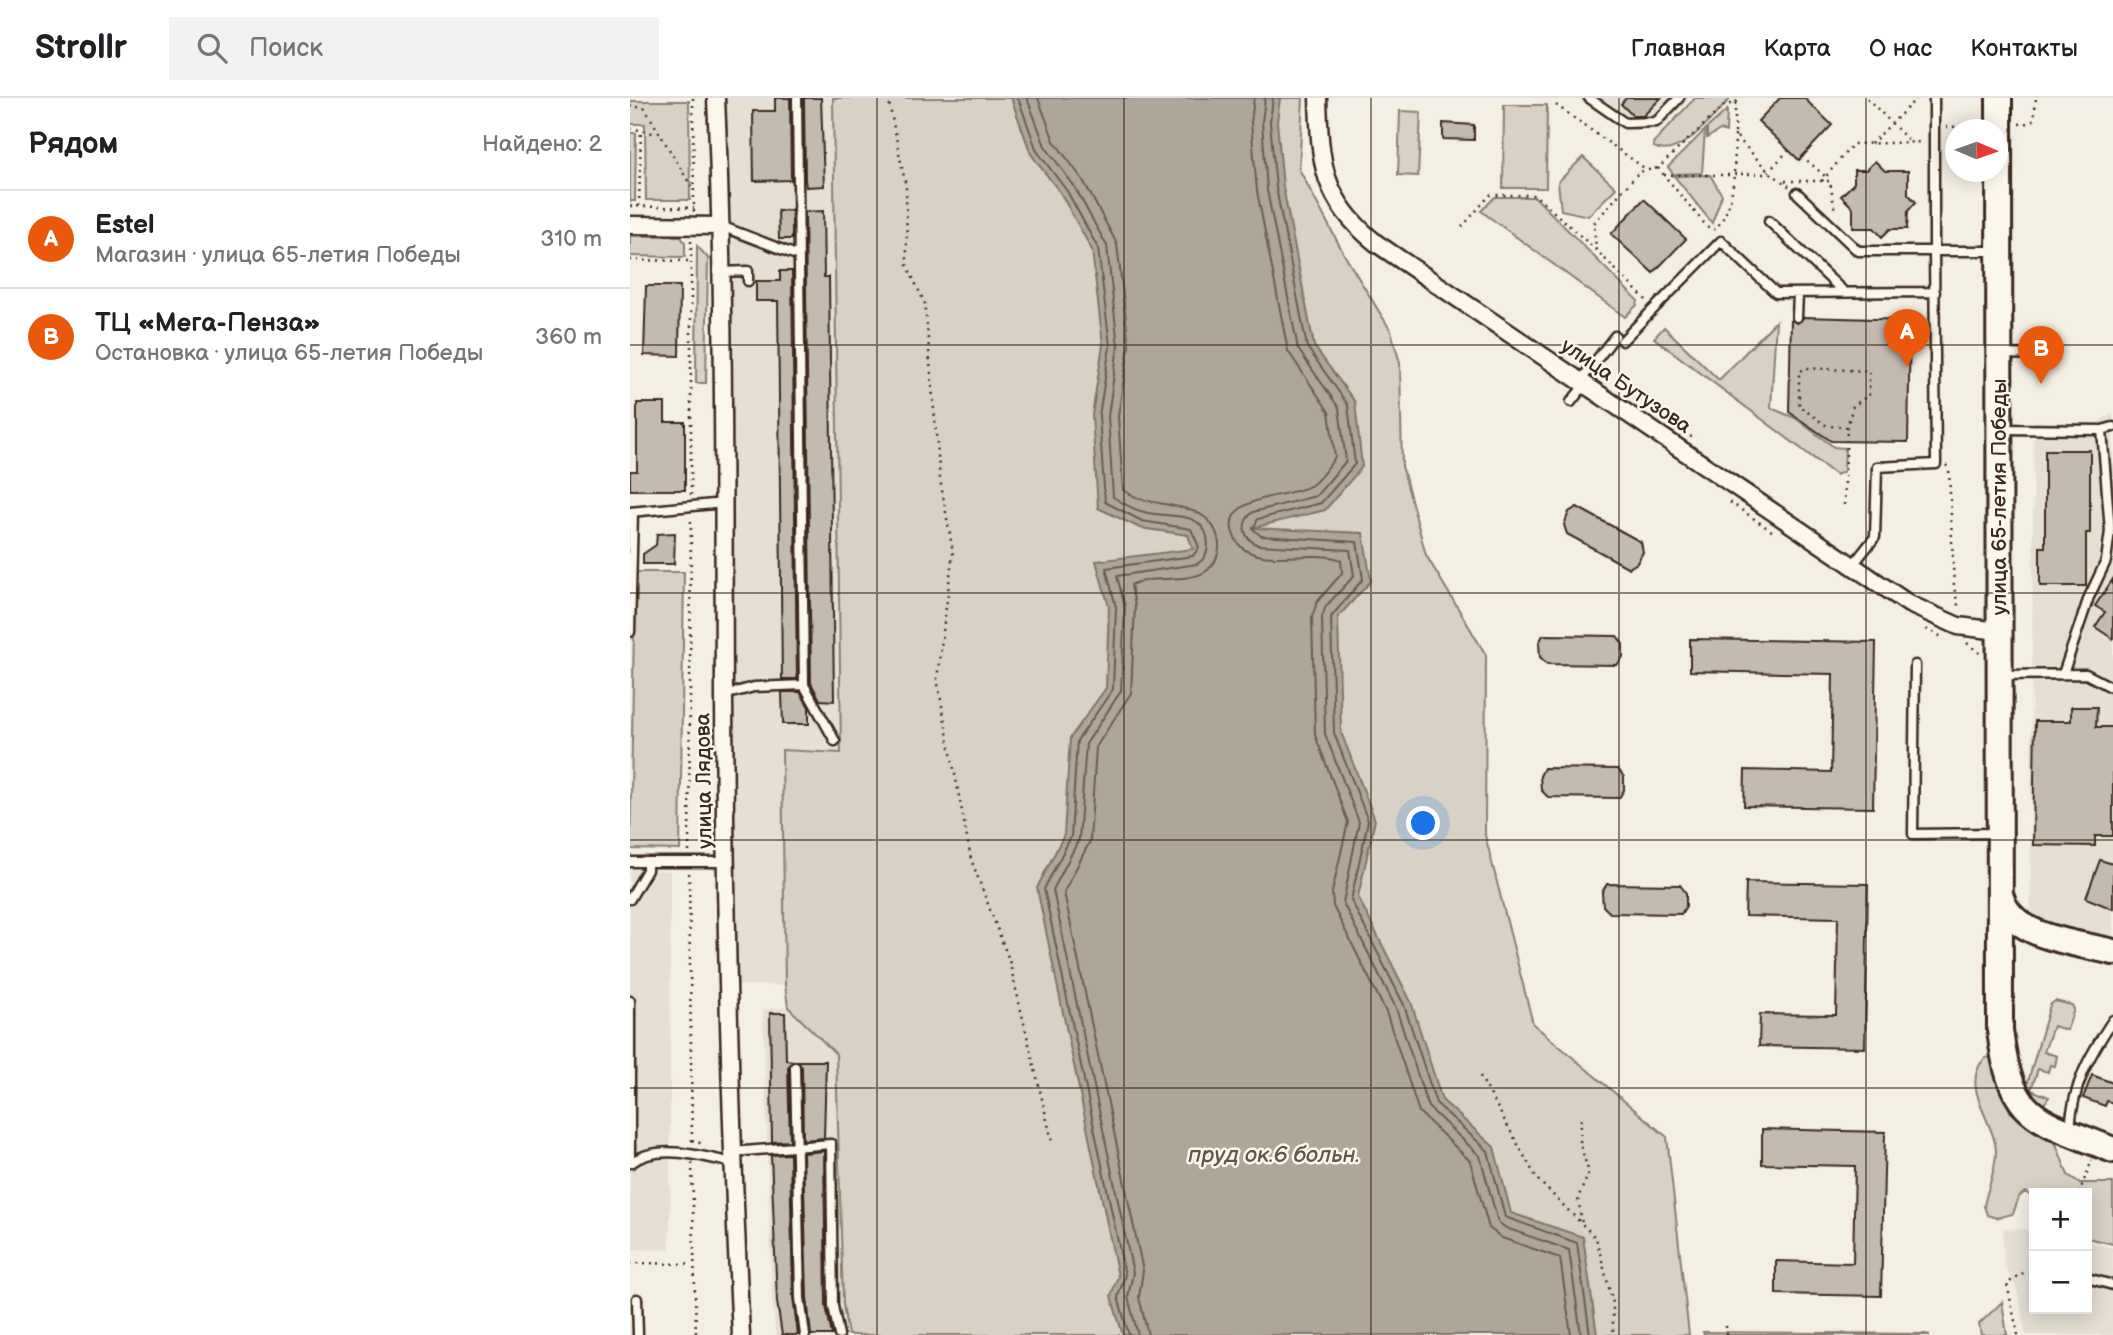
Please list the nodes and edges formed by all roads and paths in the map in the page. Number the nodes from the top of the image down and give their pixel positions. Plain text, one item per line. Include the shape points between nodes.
1 (692, 98) edge
2 (716, 98) edge
3 (797, 98) edge
4 (888, 98) edge
5 (1318, 98) edge
6 (1589, 98) edge
7 (1679, 98) edge
8 (1740, 98) edge
9 (1867, 98) edge
10 (1917, 98) edge
11 (1934, 98) edge
12 (1999, 98) edge
13 (1735, 103) junction
14 (1556, 105) dead end
15 (630, 107) edge
16 (1892, 123) junction
17 (630, 128) edge
18 (641, 129) junction
19 (658, 134) junction
20 (1735, 135) junction
21 (1934, 142) junction
22 (1912, 143) junction
23 (1871, 144) junction
24 (1789, 150) dead end
25 (1802, 156) dead end
26 (1658, 168) junction
27 (1647, 170) junction
28 (1769, 172) junction
29 (1734, 174) junction
30 (1664, 175) junction
31 (1826, 177) junction
32 (1784, 181) junction
33 (1822, 181) junction
34 (695, 191) junction
35 (1797, 193) joint
36 (630, 206) edge
37 (639, 206) junction
38 (1769, 221) dead end
39 (630, 225) edge
40 (721, 226) junction
41 (1462, 227) dead end
42 (1835, 229) junction
43 (1596, 250) junction
44 (1934, 251) junction
45 (1999, 251) junction
46 (799, 256) junction
47 (630, 260) edge
48 (721, 272) junction
49 (748, 281) dead end
50 (1844, 292) junction
51 (1935, 292) junction
52 (1798, 293) junction
53 (1654, 308) junction
54 (1797, 317) dead end
55 (1999, 354) junction
56 (2044, 355) dead end
57 (1583, 382) junction
58 (1571, 402) dead end
59 (1649, 411) dead end
60 (1847, 427) junction
61 (2113, 427) edge
62 (1999, 428) junction
63 (2102, 430) junction
64 (1699, 442) dead end
65 (1936, 464) junction
66 (724, 503) junction
67 (1844, 505) dead end
68 (691, 507) junction
69 (631, 512) edge
70 (1852, 566) junction
71 (1959, 613) dead end
72 (1999, 631) junction
73 (630, 632) edge
74 (1956, 640) dead end
75 (1915, 665) dead end
76 (2063, 674) junction
77 (1999, 675) junction
78 (804, 685) junction
79 (2113, 688) edge
80 (724, 695) junction
81 (835, 741) dead end
82 (2000, 833) junction
83 (630, 862) edge
84 (648, 862) junction
85 (689, 862) junction
86 (726, 862) junction
87 (2000, 896) junction
88 (630, 899) edge
89 (2113, 952) edge
90 (630, 1001) edge
91 (2113, 1020) edge
92 (795, 1067) dead end
93 (1480, 1076) dead end
94 (1581, 1119) dead end
95 (2070, 1133) junction
96 (1052, 1141) dead end
97 (795, 1146) junction
98 (2106, 1147) edge
99 (692, 1154) junction
100 (732, 1157) junction
101 (631, 1163) edge
102 (2082, 1188) edge
103 (1582, 1224) junction
104 (630, 1263) edge
105 (692, 1264) junction
106 (2029, 1273) edge
107 (2092, 1279) edge
108 (2113, 1285) edge
109 (637, 1299) dead end
110 (1726, 1326) dead end
111 (638, 1335) edge
112 (696, 1335) edge
113 (741, 1335) edge
114 (805, 1335) edge
115 (839, 1335) edge
116 (1613, 1335) edge
117 (1727, 1335) edge
118 (2018, 1335) edge

1 - 34 path
2 - 40 street, улица Лядова
3 - 46 lane
4 - 96 path via 906,187 907,265 925,304 940,479 953,552 937,679 971,859 1009,960
5 - 57 street, улица Бутузова via 1328,183 1340,209 1355,226
6 - 7 lane via 1625,124 1656,122
8 - 13 path
9 - 16 path
10 - 16 path
11 - 21 lane
12 - 45 main road, улица 65-летия Победы
13 - 20 path
13 - 26 path via 1725,105
14 - 27 path
15 - 19 path via 644,107
16 - 22 path
16 - 23 path
17 - 18 path
18 - 19 path
18 - 37 path
19 - 34 path
20 - 28 path
20 - 29 path
21 - 22 path
21 - 44 lane
22 - 23 path
23 - 31 path via 1850,145
24 - 28 path
25 - 31 path
26 - 27 path
26 - 30 path
27 - 43 path via 1636,174 1596,220
28 - 29 path
28 - 32 path
29 - 30 path
29 - 30 path via 1725,218 1712,230
31 - 33 path
32 - 33 path
32 - 35 path
33 - 42 path via 1833,185
34 - 37 path via 694,208
35 - 42 lane
36 - 37 path
38 - 50 lane
39 - 40 street
40 - 46 lane
40 - 48 street, улица Лядова
41 - 43 path via 1490,195 1535,195
42 - 44 lane via 1858,251
43 - 53 path
44 - 45 lane
44 - 51 lane
45 - 55 main road, улица 65-летия Победы
46 - 78 lane
47 - 68 path via 690,261
48 - 49 lane via 748,271
48 - 66 street, улица Лядова
50 - 51 lane
50 - 52 lane
51 - 65 lane
52 - 53 lane via 1776,293 1721,241
52 - 54 lane
53 - 57 lane via 1619,338
55 - 56 lane
55 - 62 main road, улица 65-летия Победы
57 - 58 lane
57 - 70 street, улица Бутузова
59 - 64 path
60 - 60 path via 1853,406 1869,395 1868,370 1805,368 1799,372 1799,406 1827,426
60 - 67 path
61 - 63 lane
62 - 63 lane
62 - 72 main road, улица 65-летия Победы
63 - 76 lane via 2110,531 2106,561
65 - 70 lane via 1877,467 1875,537
65 - 71 path via 1949,469
66 - 68 lane
66 - 80 street, улица Лядова
68 - 69 lane
68 - 85 path
69 - 73 lane
70 - 72 street, улица Бутузова via 1909,604 1958,626
72 - 77 main road, улица 65-летия Победы
74 - 77 path via 1977,650
75 - 82 lane via 1913,834
76 - 77 lane
76 - 79 lane via 2094,676
77 - 82 main road, улица 65-летия Победы
78 - 80 lane
78 - 81 lane
80 - 86 street, улица Лядова
82 - 87 main road, улица 65-летия Победы
83 - 84 lane
84 - 85 lane
84 - 88 lane
85 - 86 lane
85 - 99 path
86 - 100 street, улица Лядова
87 - 89 main road via 2011,918 2028,929
87 - 95 main road, улица 65-летия Победы via 2000,1030 2008,1079 2033,1114
90 - 101 lane
91 - 95 lane via 2077,1081
92 - 97 lane
93 - 103 path via 1536,1179
94 - 103 path via 1580,1144 1589,1173 1578,1198
95 - 98 main road, улица 65-летия Победы
97 - 100 lane
97 - 114 lane
97 - 115 lane via 831,1144 833,1306
98 - 102 path
99 - 100 lane
99 - 101 lane via 642,1155
99 - 105 path
100 - 113 street, улица Лядова
103 - 116 path via 1596,1238 1614,1303
104 - 105 path
105 - 112 path
106 - 118 path via 2007,1284
107 - 108 lane
109 - 111 lane
110 - 117 path

